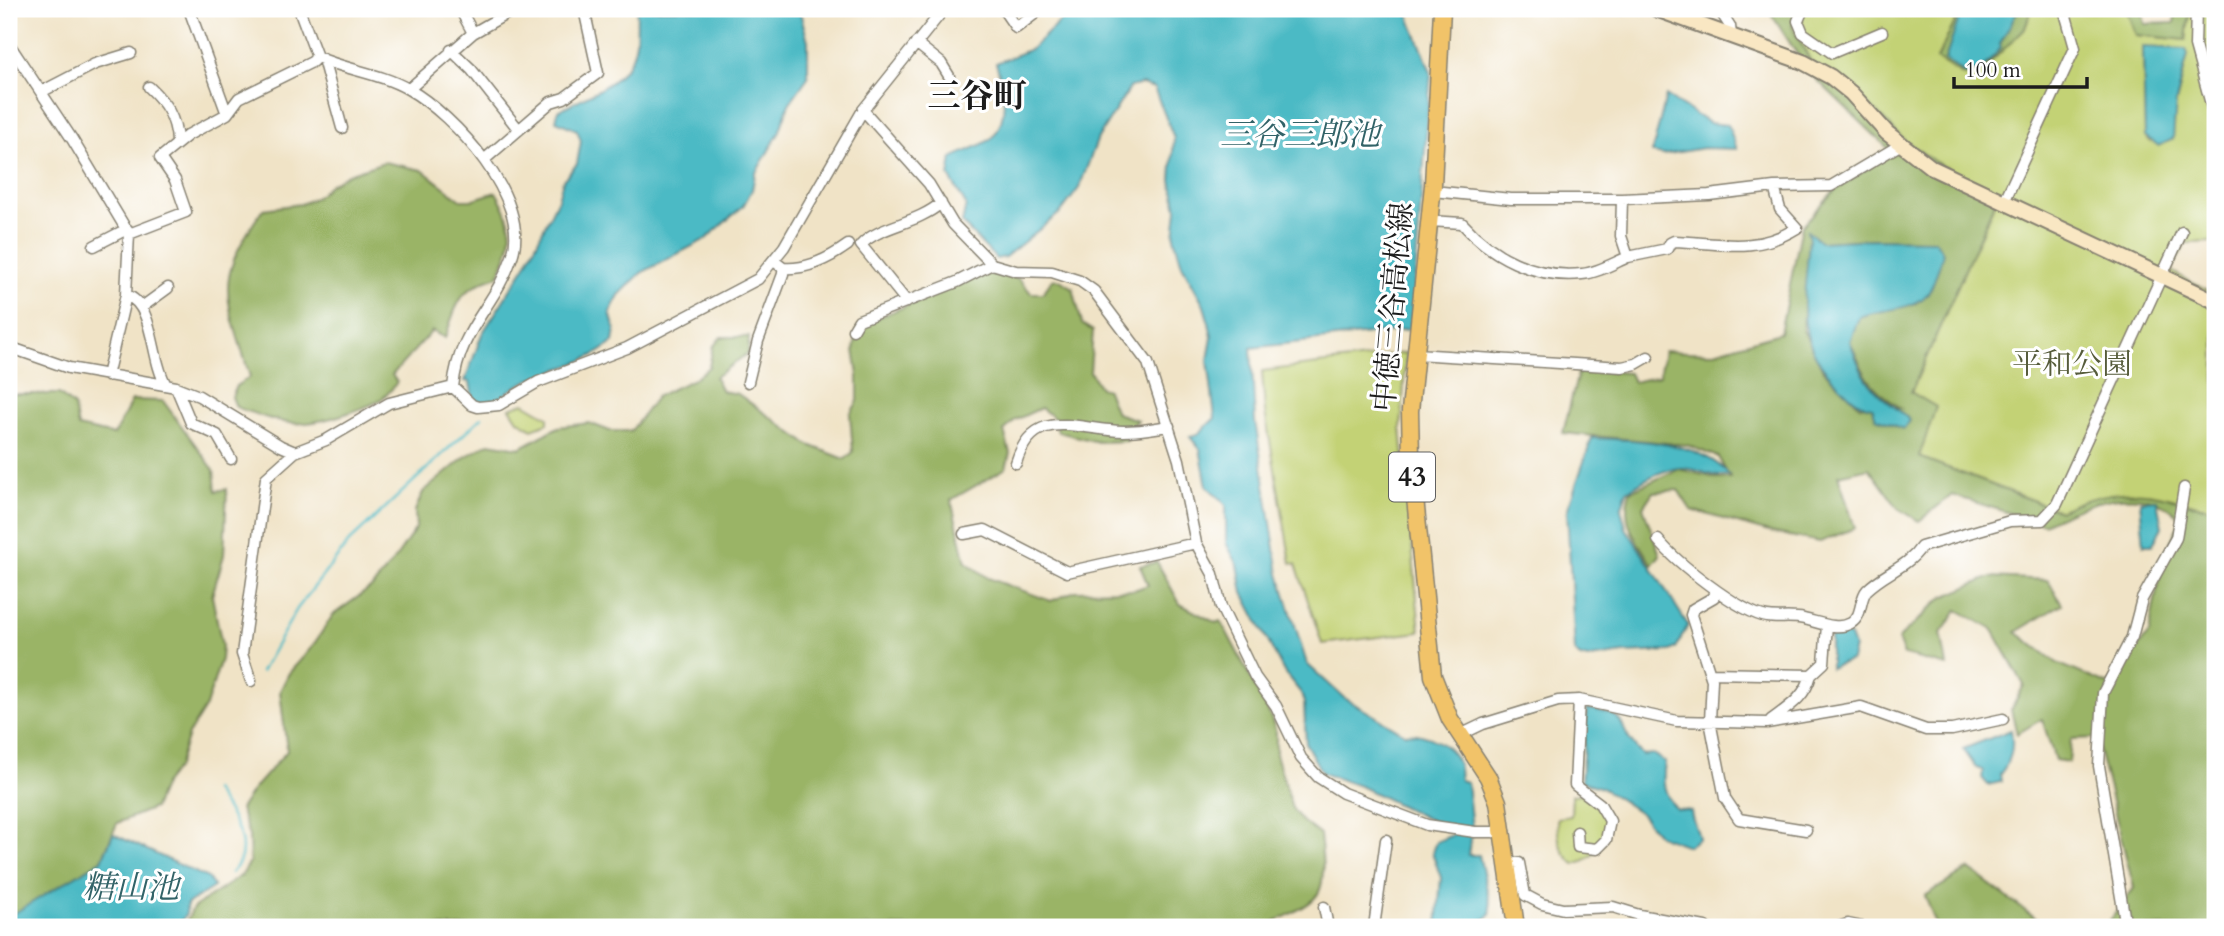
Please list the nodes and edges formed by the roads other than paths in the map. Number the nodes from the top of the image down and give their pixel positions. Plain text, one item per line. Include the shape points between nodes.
1 (189, 9) edge
2 (299, 9) edge
3 (460, 9) edge
4 (515, 9) edge
5 (584, 9) edge
6 (944, 9) edge
7 (1003, 9) edge
8 (1041, 9) edge
9 (1442, 9) edge
10 (1656, 9) edge
11 (1719, 9) edge
12 (1804, 9) edge
13 (2064, 9) edge
14 (2196, 9) edge
15 (1882, 32) dead end
16 (473, 33) junction
17 (1731, 35) junction
18 (916, 43) junction
19 (9, 44) edge
20 (451, 50) junction
21 (131, 53) dead end
22 (320, 58) junction
23 (949, 76) dead end
24 (149, 87) dead end
25 (409, 89) junction
26 (41, 92) junction
27 (863, 110) junction
28 (227, 114) junction
29 (2215, 119) edge
30 (342, 128) dead end
31 (519, 130) junction
32 (177, 142) junction
33 (1900, 145) junction
34 (484, 160) junction
35 (1774, 187) junction
36 (1433, 191) junction
37 (1622, 199) junction
38 (2004, 202) junction
39 (941, 203) junction
40 (1430, 221) junction
41 (128, 232) junction
42 (2182, 232) dead end
43 (848, 245) dead end
44 (94, 246) dead end
45 (1628, 257) junction
46 (774, 261) junction
47 (992, 264) junction
48 (783, 268) junction
49 (2161, 275) junction
50 (168, 288) dead end
51 (126, 295) junction
52 (2215, 300) edge
53 (907, 302) junction
54 (142, 307) junction
55 (853, 330) dead end
56 (9, 347) edge
57 (1416, 354) junction
58 (1648, 357) dead end
59 (107, 376) junction
60 (748, 382) dead end
61 (171, 386) junction
62 (453, 387) junction
63 (1169, 426) junction
64 (295, 452) junction
65 (231, 459) dead end
66 (1016, 463) dead end
67 (2184, 488) dead end
68 (964, 534) dead end
69 (1658, 540) dead end
70 (1196, 543) junction
71 (1716, 590) junction
72 (1827, 625) junction
73 (1710, 673) junction
74 (1811, 676) junction
75 (251, 681) dead end
76 (1579, 700) junction
77 (2003, 719) dead end
78 (1710, 721) junction
79 (1767, 723) junction
80 (1460, 735) junction
81 (1806, 830) dead end
82 (1505, 832) junction
83 (1577, 832) dead end
84 (1386, 840) dead end
85 (1508, 862) junction
86 (1324, 907) dead end
87 (1328, 927) edge
88 (1374, 927) edge
89 (1516, 927) edge
90 (1705, 927) edge
91 (1839, 927) edge
92 (1862, 927) edge
93 (2126, 927) edge

1 - 28 street
2 - 22 street
3 - 16 street
4 - 16 street
5 - 31 street via 598,73 551,102
6 - 18 street
7 - 8 street via 1016,28
9 - 36 main road, 中徳三谷高松線 / 43
10 - 17 street
11 - 17 street
12 - 15 street via 1798,21 1803,33 1832,53
13 - 38 street via 2075,48
14 - 29 street via 2195,46
16 - 20 street
17 - 33 street via 1831,77
18 - 23 street via 941,63
18 - 27 street
19 - 26 street
20 - 25 street
20 - 31 street
21 - 26 street via 95,64
22 - 25 street
22 - 28 street via 239,98
22 - 30 street
24 - 32 street via 164,101 176,126
25 - 34 street via 446,117
26 - 41 street
27 - 39 street
27 - 46 street
28 - 32 street
31 - 34 street
32 - 41 street via 160,158 175,180 186,212
33 - 35 street via 1831,186
33 - 38 street via 1932,168
34 - 62 street via 508,203 516,239 504,276 462,344
35 - 37 street
35 - 45 street via 1780,209 1797,228 1780,238 1745,247 1674,241 1667,249
36 - 37 street via 1511,199
36 - 40 main road, 中徳三谷高松線 / 43
37 - 45 street via 1620,236
38 - 49 street
39 - 47 street via 953,224
39 - 53 street via 928,214 876,234 862,245
40 - 45 street via 1462,223 1487,249 1554,273 1583,274
40 - 57 main road, 中徳三谷高松線 / 43
41 - 44 street
41 - 51 street
42 - 49 street
43 - 48 street via 833,256 795,269
46 - 48 street
46 - 62 street via 758,279 627,348 538,382 499,405 478,407
47 - 53 street
47 - 63 street via 1016,271 1052,272 1094,291 1148,363
48 - 60 street
49 - 52 street
49 - 72 street via 2050,515 2042,520 2010,521 1921,547 1913,559 1864,593 1858,616 1851,623
50 - 54 street
51 - 54 street
51 - 59 street
53 - 55 street via 859,320
54 - 61 street via 151,326 155,363
56 - 59 street
57 - 58 street via 1622,367
57 - 80 main road, 中徳三谷高松線 / 43 via 1411,458 1430,652 1437,693
59 - 61 street
61 - 64 street via 199,396
61 - 65 street via 191,423 217,435
62 - 64 street via 389,403 326,440
63 - 66 street via 1112,431 1048,425 1026,439
63 - 70 street
64 - 75 street via 266,478 242,654
67 - 93 street via 2176,538 2142,599 2132,636 2103,693 2099,766
68 - 70 street via 985,530 1067,572
69 - 71 street
70 - 82 street via 1213,574 1221,607 1244,657 1276,706 1301,758 1318,777 1343,793 1427,825
71 - 72 street via 1766,617 1791,616
71 - 73 street via 1714,597 1690,615
72 - 74 street via 1824,663
73 - 74 street
73 - 78 street
74 - 79 street via 1799,700
76 - 78 street via 1651,718
76 - 80 street via 1558,701
76 - 83 street via 1575,785 1600,804 1611,821 1606,840 1597,849 1578,847
77 - 79 street via 1952,730 1926,730 1861,707
78 - 79 street
78 - 81 street via 1725,798 1739,819
80 - 82 main road, 中徳三谷高松線 / 43 via 1494,789
82 - 85 main road, 中徳三谷高松線 / 43
84 - 88 street
85 - 89 main road, 中徳三谷高松線 / 43
85 - 90 street via 1520,863 1525,895 1542,904 1563,909 1614,907
86 - 87 street
91 - 92 street

